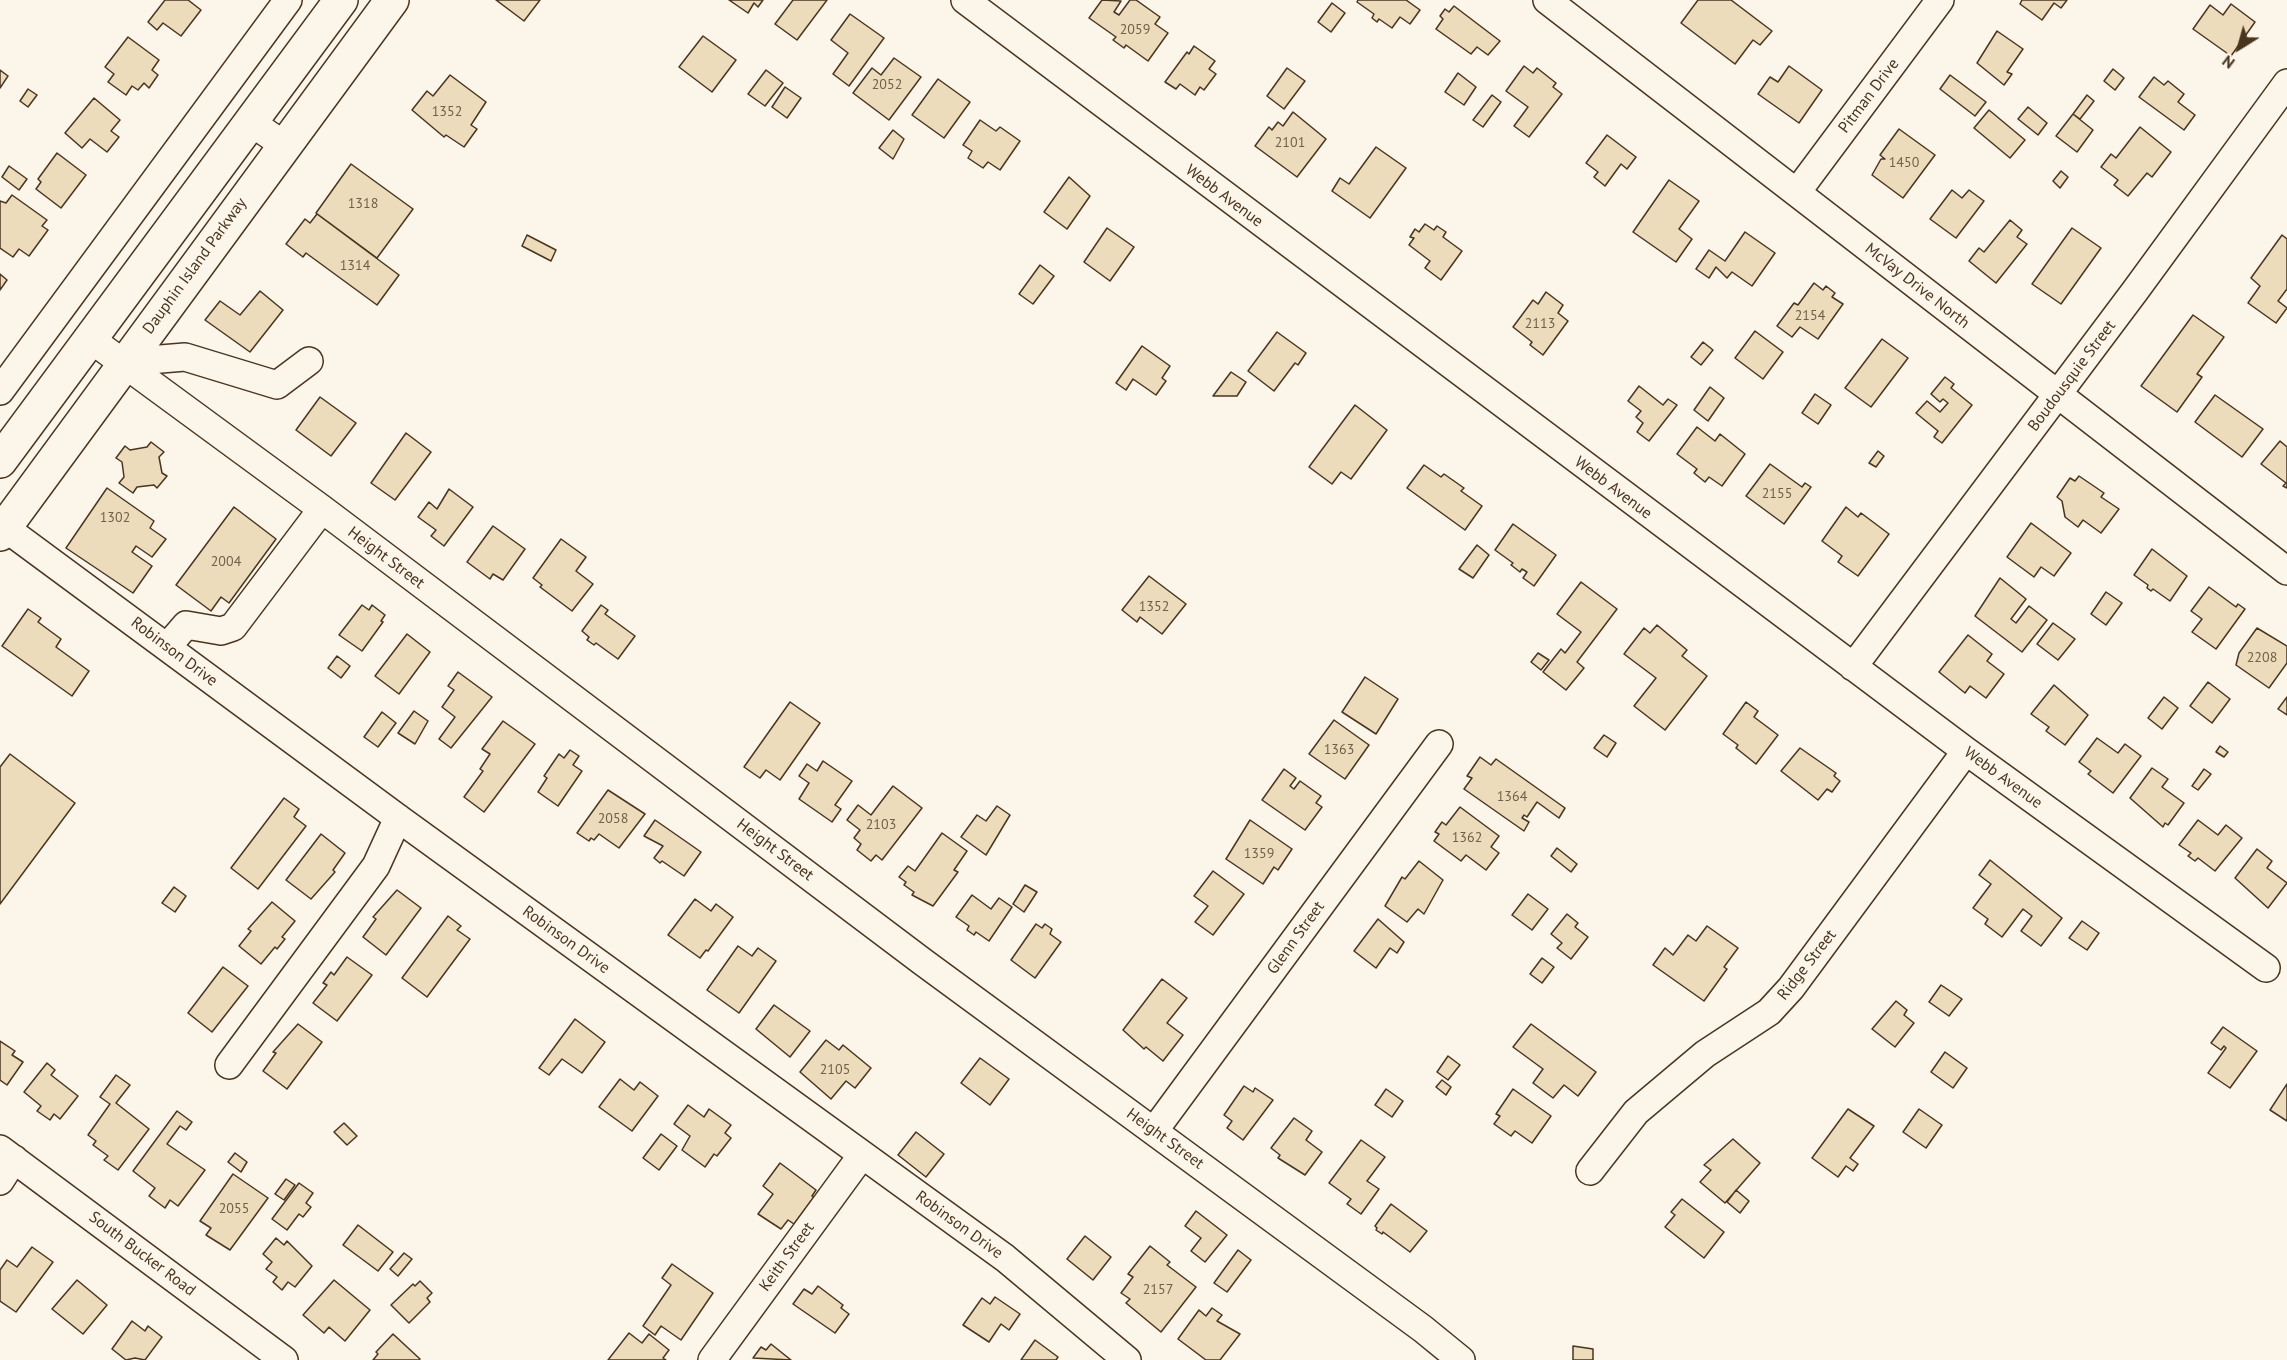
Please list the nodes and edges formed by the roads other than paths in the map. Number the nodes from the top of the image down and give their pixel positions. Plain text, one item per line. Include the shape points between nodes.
1 (288, 0) edge
2 (341, 0) edge
3 (392, 0) edge
4 (964, 0) edge
5 (1547, 0) edge
6 (1940, 0) edge
7 (2287, 83) edge
8 (249, 122) junction
9 (284, 145) junction
10 (1797, 192) junction
11 (89, 338) junction
12 (124, 362) junction
13 (309, 362) dead end
14 (0, 391) edge
15 (2057, 396) junction
16 (0, 461) edge
17 (322, 509) junction
18 (2, 528) edge
19 (2287, 571) edge
20 (166, 647) junction
21 (1853, 667) junction
22 (1439, 744) dead end
23 (1966, 752) junction
24 (398, 818) junction
25 (2266, 968) dead end
26 (230, 1065) dead end
27 (1154, 1131) junction
28 (862, 1155) junction
29 (5, 1163) edge
30 (1590, 1172) dead end
31 (284, 1360) edge
32 (712, 1360) edge
33 (1127, 1360) edge
34 (1461, 1360) edge

1 - 14 street
2 - 8 main road
3 - 9 main road, Dauphin Island Parkway
4 - 21 street, Webb Avenue
5 - 10 street, McVay Drive North
6 - 10 street, Pitman Drive
7 - 15 street, Boudousquie Street
8 - 9 street
8 - 11 main road
9 - 12 main road, Dauphin Island Parkway
10 - 15 street, McVay Drive North
11 - 12 street, Height Street
11 - 16 main road
12 - 13 street via 185,357 277,385
12 - 17 street, Height Street
12 - 18 main road, Dauphin Island Parkway
15 - 19 street, McVay Drive North
15 - 21 street, Boudousquie Street
17 - 20 street via 233,627 221,631 186,625
17 - 27 street, Height Street
18 - 20 street, Robinson Drive
20 - 24 street, Robinson Drive
21 - 23 street, Webb Avenue
22 - 27 street, Glenn Street
23 - 25 street, Webb Avenue
23 - 30 street, Ridge Street via 1791,988 1769,1012 1705,1054 1636,1112
24 - 26 street via 376,866
24 - 28 street, Robinson Drive
27 - 34 street, Height Street
28 - 32 street, Keith Street
28 - 33 street, Robinson Drive via 1005,1258
29 - 31 street, South Bucker Road

